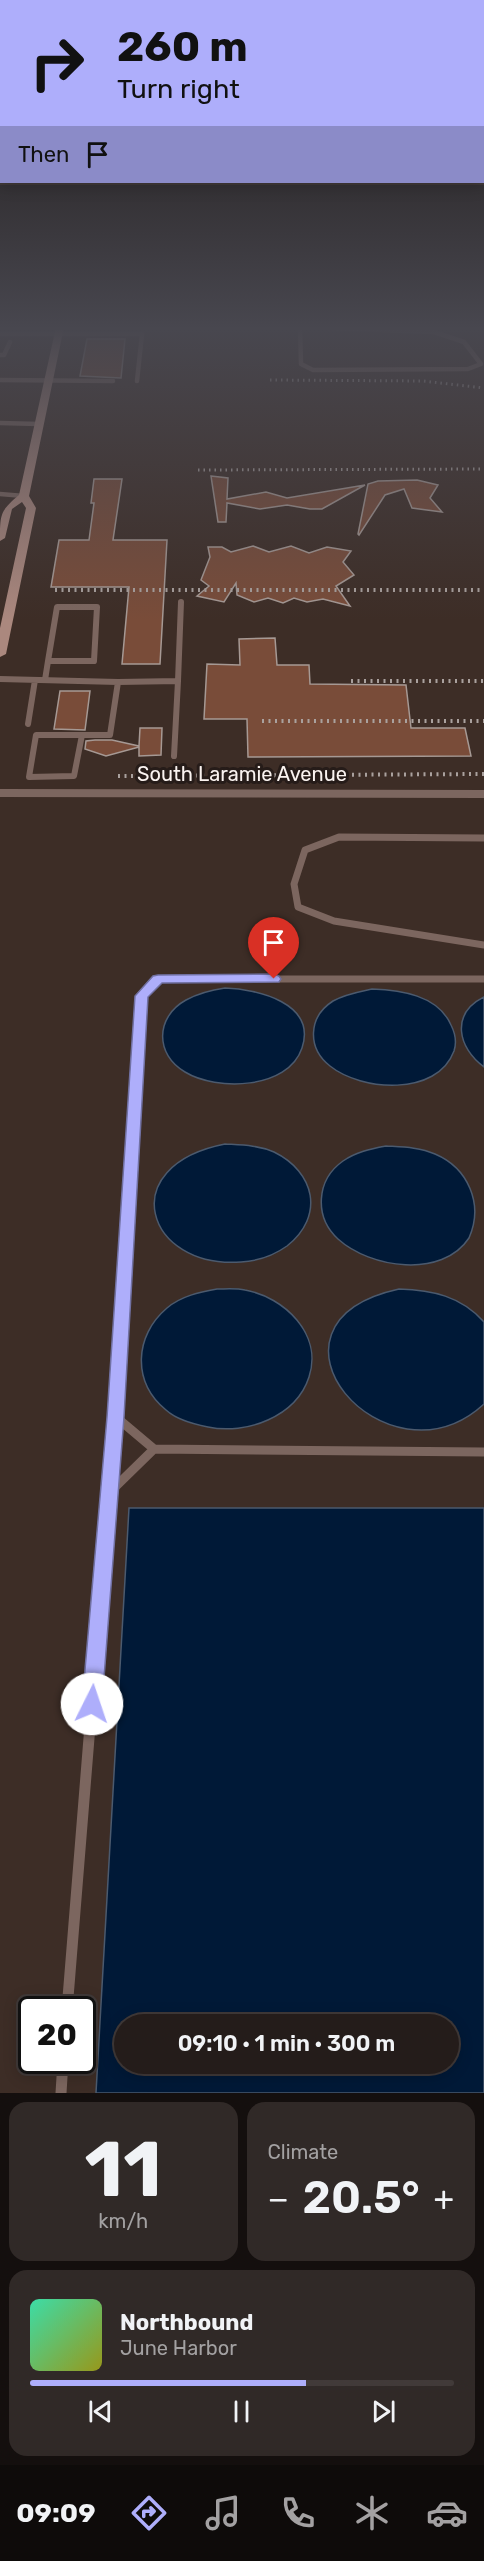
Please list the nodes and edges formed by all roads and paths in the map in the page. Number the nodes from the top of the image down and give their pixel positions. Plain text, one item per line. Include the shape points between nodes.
1 (39, 424) edge
2 (0, 494) edge
3 (24, 496) junction
4 (0, 538) edge
5 (181, 602) dead end
6 (0, 654) edge
7 (48, 661) junction
8 (0, 678) edge
9 (35, 680) junction
10 (45, 680) junction
11 (178, 681) junction
12 (118, 682) junction
13 (28, 724) dead end
14 (82, 735) junction
15 (174, 756) dead end
16 (0, 794) edge
17 (484, 794) edge
18 (484, 838) edge
19 (484, 945) edge
20 (484, 979) edge
21 (116, 1417) junction
22 (154, 1449) junction
23 (484, 1452) edge
24 (109, 1493) junction
25 (69, 1996) edge
26 (62, 2074) edge
27 (61, 2093) edge

1 - 3 main road
2 - 3 lane
3 - 4 main road via 8,508
3 - 6 main road via 31,508
5 - 11 lane
7 - 7 lane via 57,607 97,607 94,661
7 - 10 lane
8 - 9 lane
9 - 10 lane
9 - 13 lane
10 - 12 lane
11 - 12 lane
11 - 15 lane
12 - 14 lane via 110,735
14 - 14 lane via 36,735 29,777 74,776
16 - 17 street, South Laramie Avenue
18 - 19 lane via 339,837 305,850 294,884 298,907 334,921
20 - 21 lane via 158,979 142,996
21 - 22 lane
21 - 24 lane
22 - 23 lane
22 - 24 lane
24 - 25 lane
26 - 27 lane

